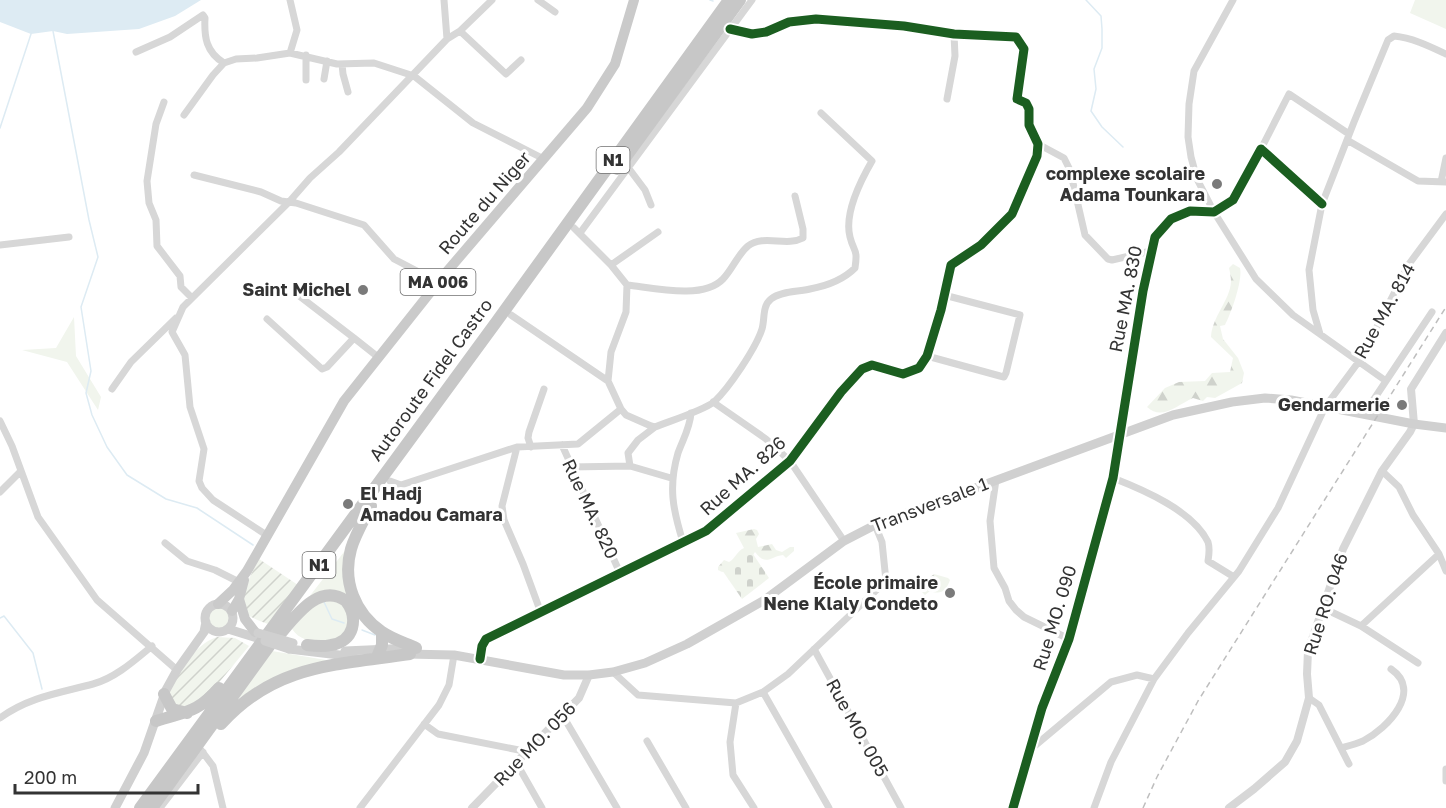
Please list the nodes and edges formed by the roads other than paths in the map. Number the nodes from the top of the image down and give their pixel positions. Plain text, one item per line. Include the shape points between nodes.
1 (290, 0) edge
2 (444, 0) edge
3 (492, 0) edge
4 (538, 0) edge
5 (634, 0) edge
6 (729, 0) edge
7 (740, 0) edge
8 (752, 0) edge
9 (1233, 0) edge
10 (555, 12) dead end
11 (730, 29) junction
12 (460, 31) junction
13 (954, 34) junction
14 (447, 39) junction
15 (136, 52) dead end
16 (290, 53) junction
17 (1446, 54) edge
18 (306, 55) junction
19 (521, 60) dead end
20 (327, 62) junction
21 (224, 63) junction
22 (342, 63) junction
23 (414, 75) junction
24 (324, 79) dead end
25 (306, 80) dead end
26 (348, 92) dead end
27 (947, 99) dead end
28 (164, 102) dead end
29 (821, 113) dead end
30 (184, 115) dead end
31 (1348, 137) junction
32 (1038, 144) junction
33 (1261, 149) junction
34 (1446, 158) edge
35 (544, 159) junction
36 (627, 166) junction
37 (194, 175) dead end
38 (1444, 182) edge
39 (795, 196) dead end
40 (290, 202) junction
41 (1322, 204) junction
42 (651, 205) dead end
43 (1214, 212) junction
44 (1446, 214) edge
45 (577, 231) junction
46 (658, 232) dead end
47 (69, 237) dead end
48 (0, 245) edge
49 (1151, 251) junction
50 (611, 265) junction
51 (438, 282) junction
52 (627, 285) junction
53 (298, 294) dead end
54 (944, 295) junction
55 (192, 298) junction
56 (1432, 312) dead end
57 (180, 314) junction
58 (511, 315) junction
59 (267, 319) dead end
60 (1446, 333) edge
61 (1320, 334) junction
62 (354, 338) junction
63 (927, 356) junction
64 (378, 357) junction
65 (1360, 360) junction
66 (608, 381) junction
67 (1386, 381) junction
68 (112, 388) dead end
69 (544, 389) dead end
70 (713, 402) junction
71 (1325, 407) junction
72 (621, 409) junction
73 (691, 413) junction
74 (1364, 414) junction
75 (0, 421) edge
76 (1414, 424) junction
77 (655, 427) junction
78 (1446, 428) edge
79 (1119, 435) junction
80 (562, 445) junction
81 (517, 447) junction
82 (531, 447) junction
83 (790, 461) junction
84 (630, 466) junction
85 (570, 467) junction
86 (1382, 471) junction
87 (20, 472) junction
88 (671, 478) junction
89 (1113, 478) junction
90 (996, 480) junction
91 (390, 481) junction
92 (0, 492) edge
93 (370, 506) junction
94 (875, 525) junction
95 (268, 536) junction
96 (844, 541) junction
97 (683, 542) junction
98 (165, 543) dead end
99 (1439, 554) junction
100 (247, 571) junction
101 (1446, 571) edge
102 (620, 573) junction
103 (1234, 578) junction
104 (239, 582) junction
105 (239, 599) junction
106 (218, 604) junction
107 (1323, 608) junction
108 (541, 613) junction
109 (231, 621) junction
110 (206, 622) junction
111 (1360, 626) junction
112 (272, 629) junction
113 (215, 631) junction
114 (382, 632) junction
115 (257, 634) junction
116 (1069, 639) junction
117 (199, 640) junction
118 (306, 645) junction
119 (152, 646) junction
120 (291, 646) junction
121 (814, 649) junction
122 (266, 651) junction
123 (413, 651) junction
124 (379, 653) junction
125 (454, 655) junction
126 (480, 659) junction
127 (1418, 663) dead end
128 (1391, 669) dead end
129 (177, 670) junction
130 (613, 672) junction
131 (589, 675) junction
132 (1154, 679) junction
133 (764, 692) junction
134 (164, 694) junction
135 (1310, 698) junction
136 (736, 703) junction
137 (188, 713) junction
138 (563, 716) junction
139 (0, 718) edge
140 (156, 721) junction
141 (424, 724) junction
142 (646, 741) dead end
143 (1341, 748) junction
144 (1031, 749) junction
145 (201, 750) junction
146 (530, 750) junction
147 (187, 759) junction
148 (517, 764) junction
149 (1349, 764) dead end
150 (1446, 769) edge
151 (1446, 781) edge
152 (116, 808) edge
153 (140, 808) edge
154 (152, 808) edge
155 (160, 808) edge
156 (223, 808) edge
157 (360, 808) edge
158 (472, 808) edge
159 (542, 808) edge
160 (617, 808) edge
161 (686, 808) edge
162 (754, 808) edge
163 (829, 808) edge
164 (901, 808) edge
165 (1013, 808) edge
166 (1094, 808) edge
167 (1229, 808) edge

1 - 16 street via 297,30
2 - 14 street
3 - 12 street
4 - 10 street
5 - 35 main road, Route du Niger / MA 006 via 607,80
6 - 112 highway, Autoroute Fidel Castro / N1
7 - 45 highway, Autoroute Fidel Castro / N1
8 - 11 street
9 - 43 street via 1194,71 1189,104 1191,158
11 - 13 street via 752,34 789,22 816,19
11 - 36 street
12 - 14 street
12 - 19 street via 506,74
13 - 27 street via 955,56
13 - 32 street via 1016,37 1021,42 1024,56 1017,99 1029,109 1029,125
14 - 23 street
15 - 21 street via 170,37 203,15 207,45
16 - 18 street
16 - 21 street
17 - 31 street via 1405,37 1394,36 1389,40
18 - 20 street
18 - 25 street
20 - 22 street
20 - 24 street
21 - 30 street
22 - 23 street via 374,63
22 - 26 street
23 - 35 street via 473,123
23 - 40 street
28 - 55 street via 156,124 147,181 149,203 156,220 157,246
29 - 70 street via 872,161 854,198 849,226 857,254 855,268 833,282 771,299 753,349
31 - 33 street via 1318,111 1289,94
31 - 38 street via 1418,182
31 - 41 street
32 - 49 street via 1064,158 1085,235 1108,259
32 - 54 street via 1037,156 1012,214 981,245 951,265
33 - 41 street
33 - 43 street via 1233,200
34 - 38 street
35 - 51 main road, Route du Niger / MA 006
36 - 42 street
36 - 45 street
37 - 40 street
39 - 52 street via 803,238 761,240 748,246 722,280 710,289 682,292
40 - 51 street via 364,225 394,259
40 - 55 street
41 - 61 street via 1309,270
43 - 49 street, Rue MA. 830 via 1190,211 1171,219 1155,237
43 - 61 street via 1256,279 1293,315
44 - 65 street, Rue MA. 814 via 1409,264
45 - 50 street
45 - 58 highway, Autoroute Fidel Castro / N1
46 - 50 street
47 - 48 street
49 - 79 street, Rue MA. 830
50 - 52 street
51 - 64 main road, Route du Niger / MA 006
52 - 66 street via 626,312 611,352
53 - 62 street
54 - 63 street
54 - 63 street via 1020,315 1006,374 1004,377
55 - 57 street
56 - 67 street
57 - 68 street via 131,362
57 - 95 street via 172,332 185,355 190,407 204,449 202,488 213,500
58 - 66 street
58 - 91 highway, Autoroute Fidel Castro / N1
59 - 62 street via 322,369
60 - 76 street via 1411,389
61 - 65 street
62 - 64 street
63 - 83 street, Rue MA. 826 via 919,368 903,374 872,364 862,369
64 - 95 main road, Route du Niger / MA 006 via 344,401
65 - 67 street
65 - 71 street, Rue MA. 814
66 - 72 street
67 - 74 street
69 - 82 street via 529,432
70 - 73 street
70 - 83 street
71 - 74 main road, Transversale 1
71 - 79 main road, Transversale 1 via 1265,398 1232,402 1173,415
71 - 103 street, Rue MA. 814 via 1278,508
72 - 77 street
72 - 80 street via 578,444
73 - 77 street
73 - 88 street
74 - 76 main road, Transversale 1
75 - 87 street
76 - 78 main road, Transversale 1
76 - 86 street, Rue RO. 046
77 - 84 street via 628,453
79 - 89 street, Rue MO. 090
79 - 90 main road, Transversale 1
80 - 82 street
80 - 85 street, Rue MA. 820
81 - 82 street
81 - 91 street via 401,485
81 - 108 street via 502,506 504,520
83 - 96 street
83 - 97 street, Rue MA. 826 via 706,531
84 - 85 street
84 - 88 street
85 - 102 street, Rue MA. 820
86 - 99 street via 1399,487
86 - 107 street, Rue RO. 046 via 1343,549
87 - 92 street
87 - 119 street via 38,518 86,587
88 - 97 street via 674,516
89 - 103 street via 1182,512 1209,545 1208,561
89 - 116 street, Rue MO. 090
90 - 94 main road, Transversale 1
90 - 116 street via 990,521 994,568 1009,601 1024,617
91 - 93 highway, Autoroute Fidel Castro / N1
93 - 114 highway via 352,548 348,576 358,607
93 - 122 highway, Autoroute Fidel Castro / N1
94 - 96 main road, Transversale 1
94 - 121 street via 882,542 886,582
95 - 100 main road, Route du Niger / MA 006
96 - 130 main road, Transversale 1 via 753,606 687,644
97 - 102 street, Rue MA. 826
98 - 104 street via 188,561
99 - 101 street
99 - 111 street
100 - 104 main road, Route du Niger
100 - 105 main road, Route du Niger
102 - 108 street, Rue MA. 826
103 - 132 street, Rue MA. 814
104 - 106 main road, Route du Niger
105 - 109 main road, Route du Niger
105 - 115 main road via 245,619
106 - 109 main road via 226,605
106 - 110 main road via 207,610
107 - 111 street
107 - 135 street, Rue RO. 046 via 1308,651
108 - 126 street, Rue MA. 826 via 486,639
109 - 113 main road
109 - 115 main road, Transversale 1
110 - 113 main road
110 - 117 main road
111 - 127 street
112 - 137 highway via 210,698
112 - 153 highway, Autoroute Fidel Castro / N1
113 - 117 main road
114 - 123 highway
114 - 124 highway
115 - 120 main road, Transversale 1, bridge
116 - 144 street, Rue MO. 090
117 - 129 main road
118 - 120 main road, Transversale 1
118 - 122 highway via 332,645 345,640 354,618 346,601 331,595 316,599
118 - 124 main road, Transversale 1
119 - 129 street
119 - 139 street via 125,669 94,684 47,695
120 - 124 main road, Transversale 1 via 347,658
121 - 133 street
121 - 164 street, Rue MO. 005
122 - 147 highway, Autoroute Fidel Castro / N1
123 - 124 main road, Transversale 1
123 - 125 main road, Transversale 1
123 - 145 highway via 318,667 286,677 235,709
125 - 126 main road, Transversale 1
125 - 141 street via 447,691
126 - 131 main road, Transversale 1 via 564,675
128 - 143 street via 1400,675 1405,686 1404,699 1369,737
129 - 134 main road
130 - 131 main road, Transversale 1
130 - 136 street via 638,695
131 - 138 street, Rue MO. 056 via 579,698
132 - 144 street via 1137,675 1111,682
132 - 166 street, Rue MA. 814 via 1111,762
133 - 136 street
133 - 163 street
134 - 137 highway via 172,709
134 - 140 main road
135 - 143 street via 1319,705
135 - 167 street, Rue RO. 046 via 1297,741 1285,762
136 - 162 street via 730,742 733,775
137 - 140 highway
138 - 146 street, Rue MO. 056
138 - 160 street
140 - 152 main road
141 - 146 street via 438,735
141 - 157 street
142 - 161 street
143 - 149 street
144 - 165 street, Rue MO. 090
145 - 147 highway
145 - 155 street
145 - 156 street via 213,766
146 - 148 street, Rue MO. 056
147 - 154 highway, Autoroute Fidel Castro / N1
148 - 158 street, Rue MO. 056
148 - 159 street
150 - 151 street

